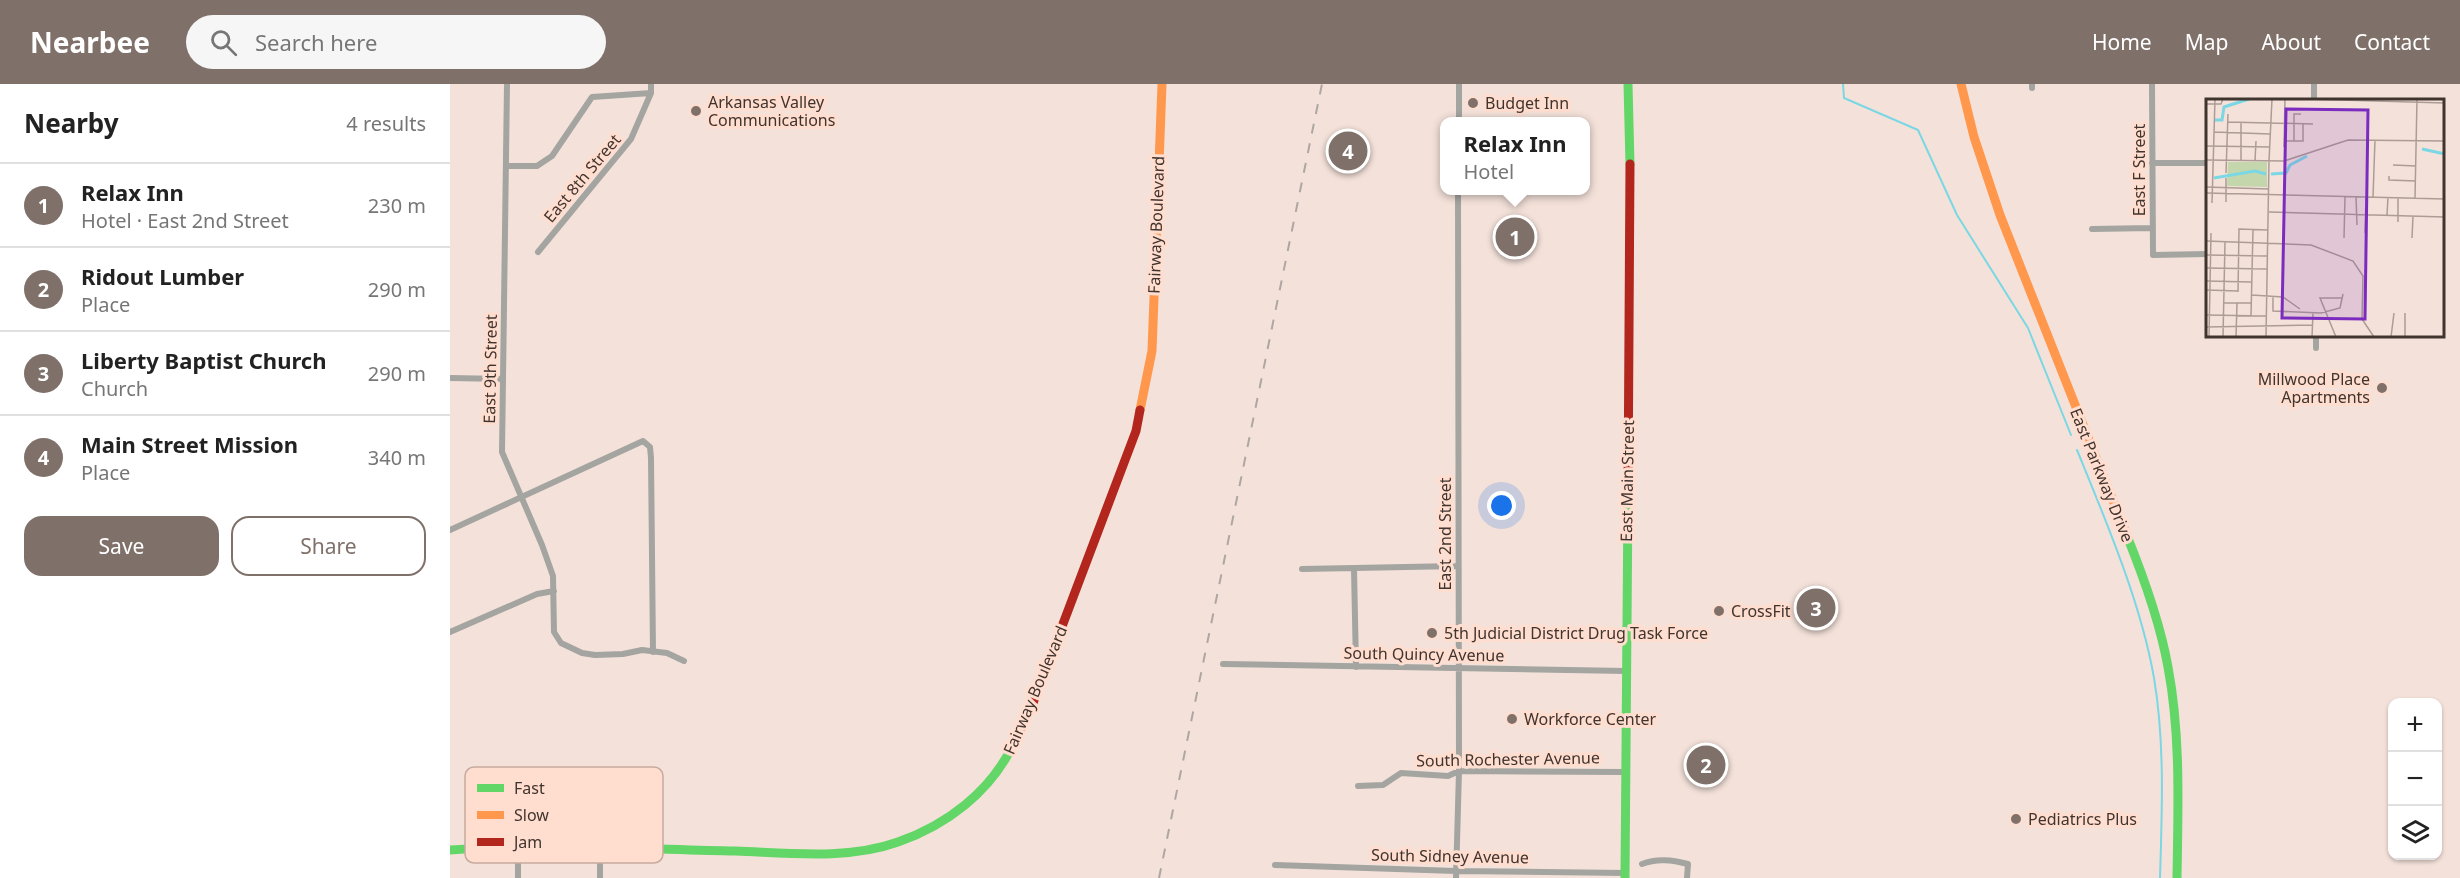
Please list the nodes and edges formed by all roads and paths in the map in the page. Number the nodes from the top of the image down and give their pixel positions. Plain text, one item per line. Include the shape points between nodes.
1 (507, 84) edge
2 (651, 84) edge
3 (1162, 84) edge
4 (1460, 84) edge
5 (1628, 84) edge
6 (1962, 84) edge
7 (2152, 84) edge
8 (651, 93) junction
9 (1459, 117) edge
10 (2152, 163) junction
11 (2206, 163) edge
12 (507, 166) junction
13 (1458, 195) edge
14 (2152, 228) junction
15 (2092, 229) dead end
16 (538, 252) dead end
17 (2206, 255) edge
18 (2316, 338) edge
19 (2316, 348) dead end
20 (450, 378) edge
21 (503, 379) junction
22 (520, 497) junction
23 (450, 530) edge
24 (1458, 566) junction
25 (1302, 569) dead end
26 (1354, 569) junction
27 (554, 591) junction
28 (450, 632) edge
29 (653, 652) junction
30 (684, 661) dead end
31 (1223, 664) dead end
32 (1356, 667) junction
33 (1458, 668) junction
34 (1626, 671) junction
35 (1459, 771) junction
36 (1625, 772) junction
37 (1358, 786) dead end
38 (465, 849) edge
39 (450, 850) edge
40 (663, 850) edge
41 (1642, 864) dead end
42 (1275, 865) dead end
43 (1456, 874) edge
44 (1625, 875) edge
45 (1688, 878) edge
46 (2177, 878) edge

1 - 12 street, East 9th Street
2 - 8 street, East 8th Street
3 - 40 main road, Fairway Boulevard via 1152,351 1136,431 1030,711 1007,758 982,792 940,823 898,842 861,851 806,854
4 - 9 street
5 - 34 main road, East Main Street
6 - 46 main road, East Parkway Drive via 1975,139 2005,230 2127,537 2162,638 2176,738
7 - 10 street, East F Street
8 - 12 street via 592,97 552,156 537,166
8 - 16 street, East 8th Street via 631,140
10 - 11 street
10 - 14 street, East F Street
12 - 21 street, East 9th Street
13 - 24 street, East 2nd Street
14 - 15 street
14 - 17 street, East F Street via 2153,255
18 - 19 street
20 - 21 street
21 - 22 street, East 9th Street via 502,452
22 - 23 street
22 - 27 street, East 9th Street via 551,568
22 - 29 street via 638,442 650,447
24 - 26 street
24 - 33 street, East 2nd Street
25 - 26 street
26 - 32 street
27 - 28 street via 537,594
27 - 29 street, East 9th Street via 554,632 570,649 595,655
29 - 30 street
31 - 32 street, South Quincy Avenue
32 - 33 street, South Quincy Avenue
33 - 34 street, South Quincy Avenue
33 - 35 street, East 2nd Street
34 - 36 main road, East Main Street
35 - 36 street, South Rochester Avenue
35 - 37 street, South Rochester Avenue via 1448,776 1401,773 1383,785
35 - 43 street, East 2nd Street
36 - 44 main road, East Main Street
38 - 39 main road, Fairway Boulevard
41 - 45 street via 1669,860 1688,864
42 - 43 street, South Sidney Avenue
43 - 44 street, South Sidney Avenue

